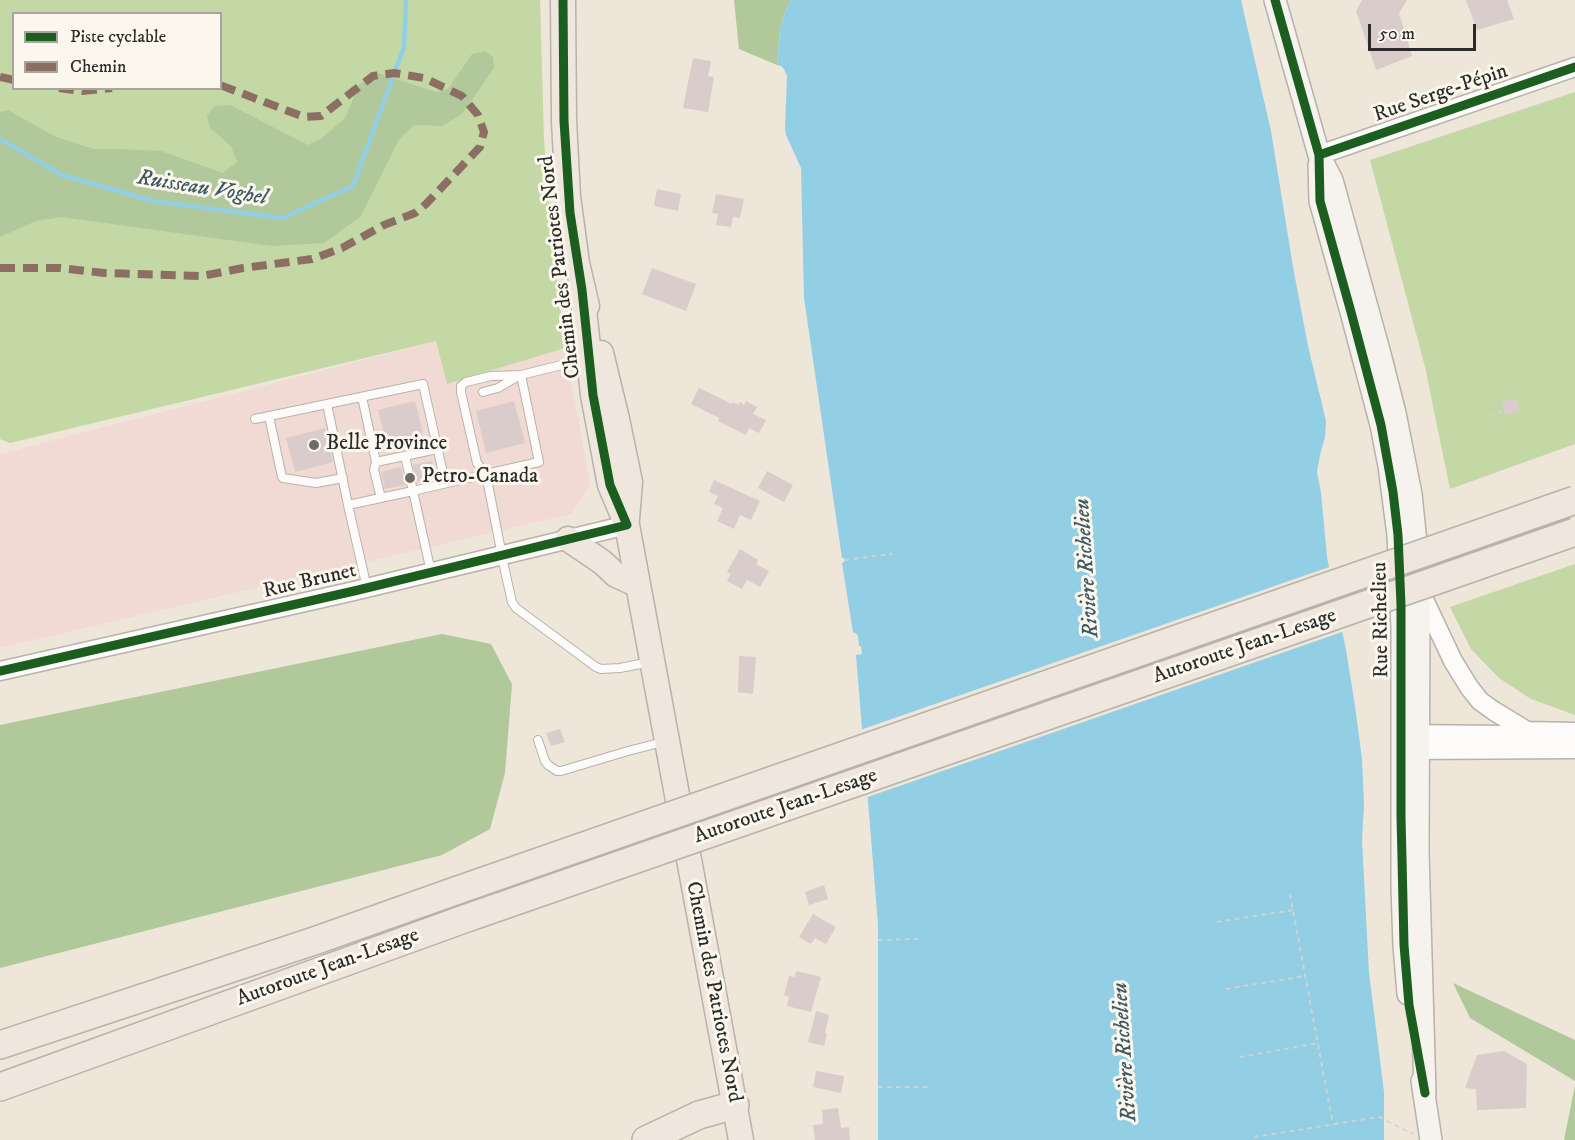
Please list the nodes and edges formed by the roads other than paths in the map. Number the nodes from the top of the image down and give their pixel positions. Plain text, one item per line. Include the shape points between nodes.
1 (563, 0) edge
2 (1275, 0) edge
3 (1575, 67) edge
4 (1319, 155) junction
5 (596, 357) junction
6 (521, 375) junction
7 (483, 392) dead end
8 (362, 397) junction
9 (327, 404) junction
10 (269, 416) junction
11 (255, 419) dead end
12 (437, 449) junction
13 (405, 456) junction
14 (376, 462) junction
15 (486, 474) junction
16 (342, 478) junction
17 (445, 483) junction
18 (413, 491) junction
19 (381, 498) junction
20 (1575, 500) edge
21 (348, 505) junction
22 (627, 525) junction
23 (1575, 532) edge
24 (568, 539) junction
25 (502, 555) junction
26 (431, 572) junction
27 (638, 585) junction
28 (367, 588) junction
29 (1419, 588) junction
30 (652, 662) junction
31 (0, 671) edge
32 (1527, 731) junction
33 (1575, 732) edge
34 (538, 740) dead end
35 (667, 741) junction
36 (1410, 742) junction
37 (1575, 749) edge
38 (64, 1024) junction
39 (0, 1034) edge
40 (0, 1045) edge
41 (0, 1087) edge
42 (735, 1105) junction
43 (1423, 1137) edge
44 (646, 1140) edge
45 (741, 1140) edge

1 - 5 main road, Chemin des Patriotes Nord via 570,213
2 - 4 main road, Rue Richelieu
3 - 4 street, Rue Serge-Pépin
4 - 29 main road, Rue Richelieu via 1332,180 1395,413 1411,494
4 - 36 main road, Rue Richelieu via 1320,201 1378,416 1391,483 1398,535
5 - 6 lane
5 - 22 main road, Chemin des Patriotes Nord via 617,418 630,482
6 - 7 lane
6 - 15 lane via 539,462
6 - 15 lane via 491,376 461,386 477,463
8 - 9 lane
8 - 12 lane via 423,384
8 - 14 lane
9 - 10 lane
9 - 16 lane
10 - 11 lane
10 - 16 lane via 282,477 316,483
12 - 13 lane
12 - 17 lane
13 - 14 lane
13 - 18 lane
14 - 19 lane via 374,470
15 - 17 lane
15 - 25 lane
16 - 21 lane
17 - 18 lane
18 - 19 lane
18 - 26 lane
19 - 21 lane
20 - 38 highway, Autoroute Jean-Lesage, bridge via 317,940
21 - 28 lane
22 - 24 street, Rue Brunet
22 - 27 main road, Chemin des Patriotes Nord
23 - 41 highway, Autoroute Jean-Lesage, bridge via 467,918
24 - 25 street, Rue Brunet
24 - 27 main road via 616,575
25 - 26 street, Rue Brunet
25 - 30 lane via 516,608 596,667 620,668
26 - 28 street, Rue Brunet
27 - 30 main road, Chemin des Patriotes Nord
28 - 31 street, Rue Brunet
29 - 32 street via 1469,687 1494,711
29 - 36 main road, Rue Richelieu
30 - 35 main road, Chemin des Patriotes Nord
32 - 33 street
32 - 36 street
34 - 35 lane via 548,765 557,771
35 - 42 main road, Chemin des Patriotes Nord
36 - 37 street
36 - 43 main road, Rue Richelieu via 1425,1093
38 - 39 highway
38 - 40 highway, Autoroute Jean-Lesage
42 - 44 highway via 699,1115
42 - 45 main road, Chemin des Patriotes Nord

